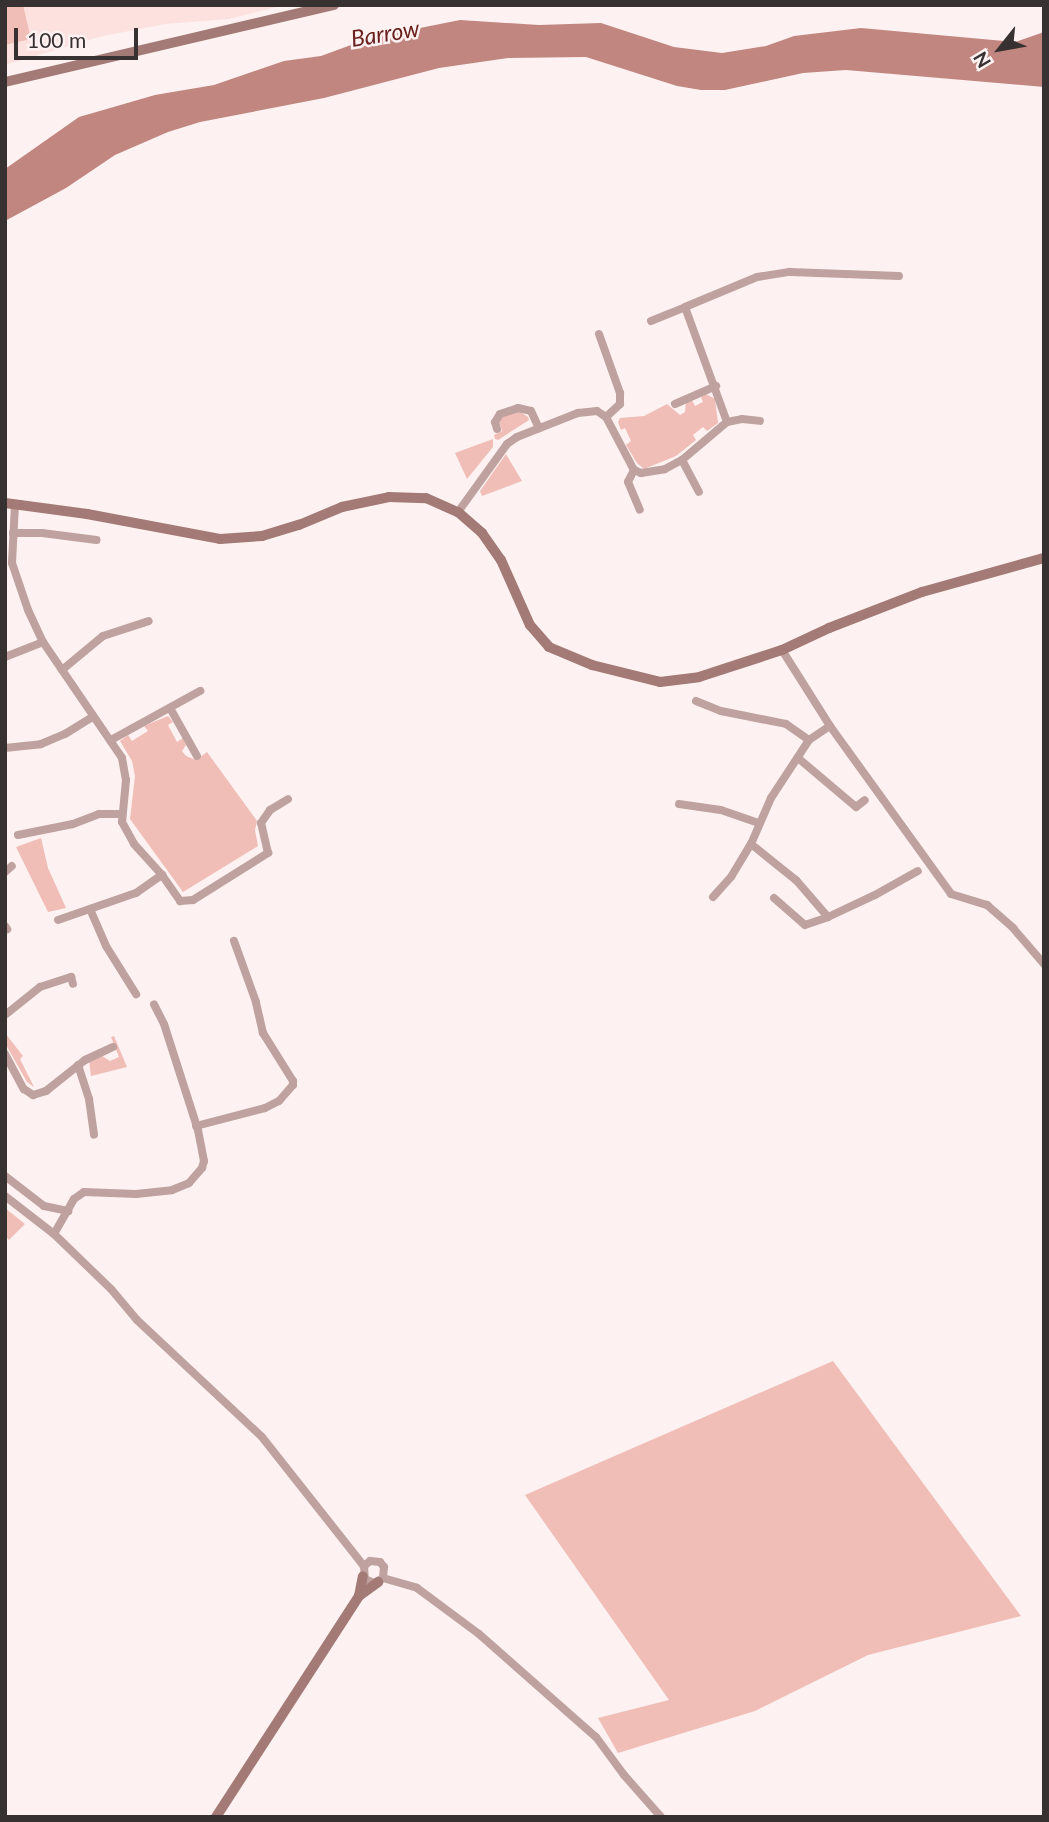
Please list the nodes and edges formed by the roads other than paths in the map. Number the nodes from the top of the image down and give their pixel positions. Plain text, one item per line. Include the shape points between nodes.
1 (334, 5) edge
2 (5, 82) edge
3 (899, 276) dead end
4 (685, 307) junction
5 (651, 321) dead end
6 (599, 334) dead end
7 (716, 386) junction
8 (675, 404) dead end
9 (606, 417) junction
10 (760, 421) dead end
11 (727, 422) junction
12 (540, 428) junction
13 (497, 429) dead end
14 (682, 460) junction
15 (634, 470) junction
16 (699, 492) dead end
17 (10, 503) edge
18 (640, 510) dead end
19 (458, 512) junction
20 (13, 534) junction
21 (97, 540) dead end
22 (1044, 558) edge
23 (8, 563) edge
24 (149, 621) dead end
25 (43, 642) junction
26 (782, 650) junction
27 (5, 657) edge
28 (62, 670) junction
29 (200, 691) dead end
30 (696, 701) dead end
31 (170, 708) junction
32 (92, 717) junction
33 (830, 726) junction
34 (111, 740) junction
35 (809, 740) junction
36 (5, 748) edge
37 (197, 756) dead end
38 (798, 758) junction
39 (288, 799) dead end
40 (865, 800) dead end
41 (679, 804) dead end
42 (121, 814) junction
43 (758, 823) junction
44 (18, 835) dead end
45 (751, 844) junction
46 (918, 871) dead end
47 (162, 875) junction
48 (713, 897) dead end
49 (774, 898) dead end
50 (90, 909) junction
51 (828, 917) junction
52 (58, 920) dead end
53 (234, 941) dead end
54 (1044, 964) edge
55 (73, 984) dead end
56 (136, 994) dead end
57 (154, 1004) dead end
58 (5, 1016) edge
59 (113, 1047) dead end
60 (5, 1054) edge
61 (78, 1065) junction
62 (196, 1126) junction
63 (94, 1135) dead end
64 (5, 1176) edge
65 (5, 1196) edge
66 (68, 1211) junction
67 (54, 1234) junction
68 (364, 1571) junction
69 (381, 1580) junction
70 (359, 1596) junction
71 (216, 1817) edge
72 (661, 1817) edge

1 - 2 street
3 - 4 street via 790,272
4 - 5 street
4 - 7 street
6 - 9 street via 620,393 620,404
7 - 8 street
7 - 11 street
9 - 12 street via 597,411 578,413
9 - 15 street
10 - 11 street
11 - 14 street
12 - 13 street via 531,411 518,408 500,414
12 - 19 street via 507,444
14 - 15 street via 648,472
14 - 16 street
15 - 18 street via 628,482
17 - 19 street via 220,540 262,536 342,506 388,496 426,498
17 - 20 street
19 - 26 street via 493,545 538,637 563,655 660,682 699,677
20 - 21 street
20 - 23 street
22 - 26 street via 922,592
23 - 25 street
24 - 28 street via 103,636
25 - 27 street
25 - 28 street
26 - 33 street
28 - 32 street
29 - 31 street
30 - 35 street via 786,724
31 - 34 street
31 - 37 street
32 - 34 street
32 - 36 street via 41,744
33 - 35 street
33 - 54 street via 951,894 987,905
34 - 42 street via 122,758 126,780
35 - 38 street
38 - 40 street via 856,807
38 - 43 street
39 - 47 street via 261,822 268,853 201,895 186,903 180,901
41 - 43 street via 721,810
42 - 44 street via 99,814
42 - 47 street via 134,844
43 - 45 street
45 - 48 street via 732,877
45 - 51 street via 796,880
46 - 51 street
47 - 50 street via 136,893
49 - 51 street via 805,925
50 - 52 street
50 - 56 street via 106,946
53 - 62 street via 263,1033 293,1085 265,1108
55 - 58 street via 71,977 40,987
57 - 62 street
59 - 61 street
60 - 61 street via 24,1089 33,1096
61 - 63 street
62 - 66 street via 204,1161 189,1183 157,1193 84,1192
64 - 66 street via 44,1206
65 - 67 street
66 - 67 street
67 - 68 street via 137,1320 262,1437
68 - 69 street via 368,1581
68 - 69 street via 370,1561 380,1562 384,1567
68 - 70 street
69 - 70 street
69 - 72 street via 417,1588 479,1634 596,1737
70 - 71 street

